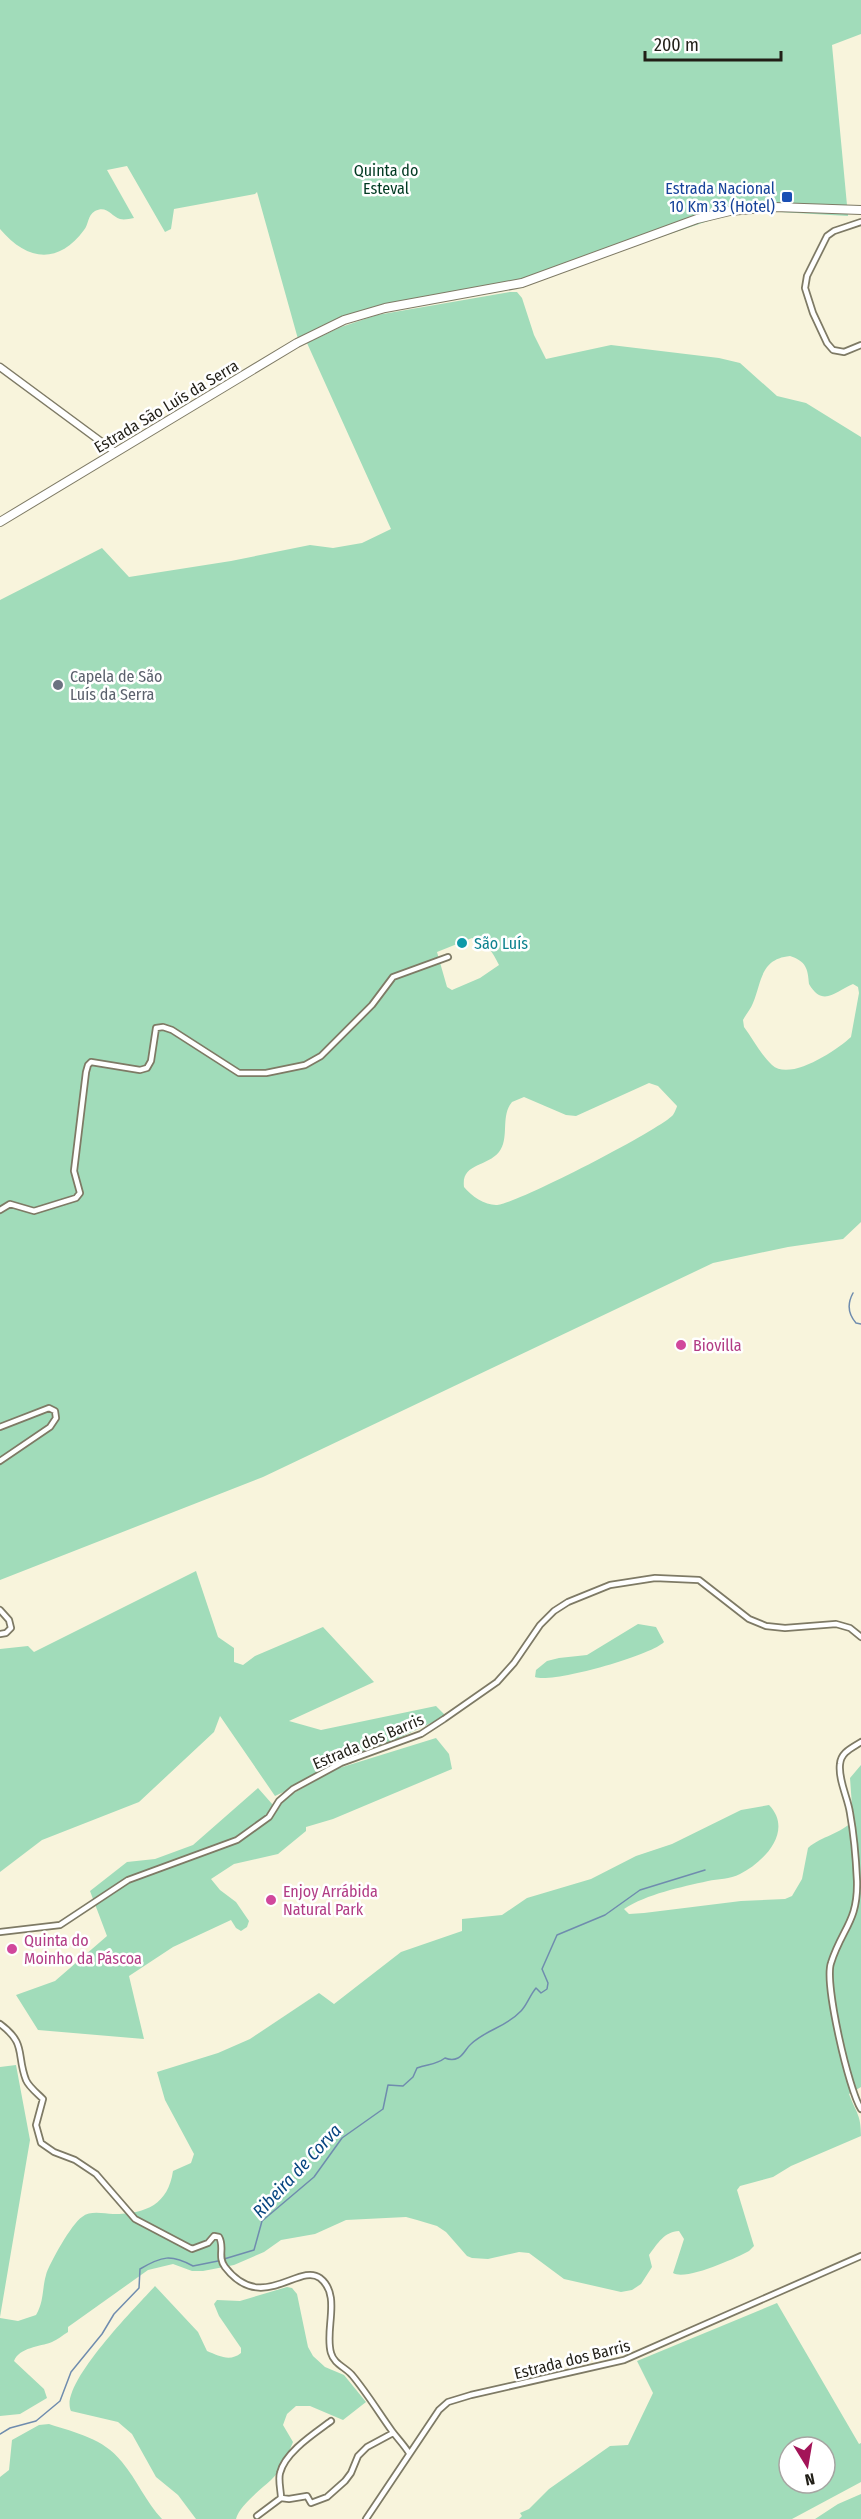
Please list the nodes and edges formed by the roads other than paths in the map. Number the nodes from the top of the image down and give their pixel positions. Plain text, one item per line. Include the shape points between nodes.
1 (861, 210) edge
2 (861, 222) edge
3 (861, 345) edge
4 (0, 367) edge
5 (115, 452) junction
6 (0, 522) edge
7 (448, 957) dead end
8 (0, 1210) edge
9 (0, 1427) edge
10 (0, 1461) edge
11 (0, 1610) edge
12 (0, 1634) edge
13 (861, 1637) edge
14 (861, 1742) edge
15 (0, 1932) edge
16 (0, 2024) edge
17 (861, 2109) edge
18 (861, 2256) edge
19 (331, 2421) dead end
20 (393, 2433) junction
21 (409, 2453) junction
22 (281, 2498) junction
23 (257, 2516) dead end
24 (366, 2519) edge

1 - 5 main road, Estrada São Luís da Serra via 780,207 721,213 522,283 348,318 308,337
2 - 3 street via 827,237 805,288 833,350 844,352
4 - 5 street
5 - 6 main road, Estrada São Luís da Serra
7 - 8 street via 393,977 372,1005 321,1056 305,1065 266,1073 239,1073 163,1027 156,1028 147,1068 92,1062 88,1065 75,1171 80,1193 76,1198 34,1211 10,1204
9 - 10 street via 49,1408 55,1411 56,1418 50,1427
11 - 12 street via 11,1628
13 - 15 street, Estrada dos Barris via 836,1624 766,1626 749,1619 699,1580 655,1578 610,1585 554,1611 497,1682 444,1719 421,1734 341,1763 292,1788 269,1817 237,1840 128,1880 60,1925
14 - 17 street via 846,1751 839,1767 851,1821 857,1902 854,1917 830,1965 830,1987 851,2090
16 - 20 street via 12,2033 20,2047 27,2082 43,2099 36,2125 41,2143 96,2174 135,2219 192,2249 219,2237 223,2243 222,2262 246,2285 261,2289 309,2275 318,2276 328,2285 334,2360 351,2373
18 - 21 street, Estrada dos Barris via 624,2360 448,2402 428,2423
19 - 22 street via 289,2459 280,2473
20 - 21 street
20 - 22 street via 367,2447 358,2456 351,2474 327,2497 311,2503 307,2496
21 - 24 street, Estrada dos Barris
22 - 23 street

